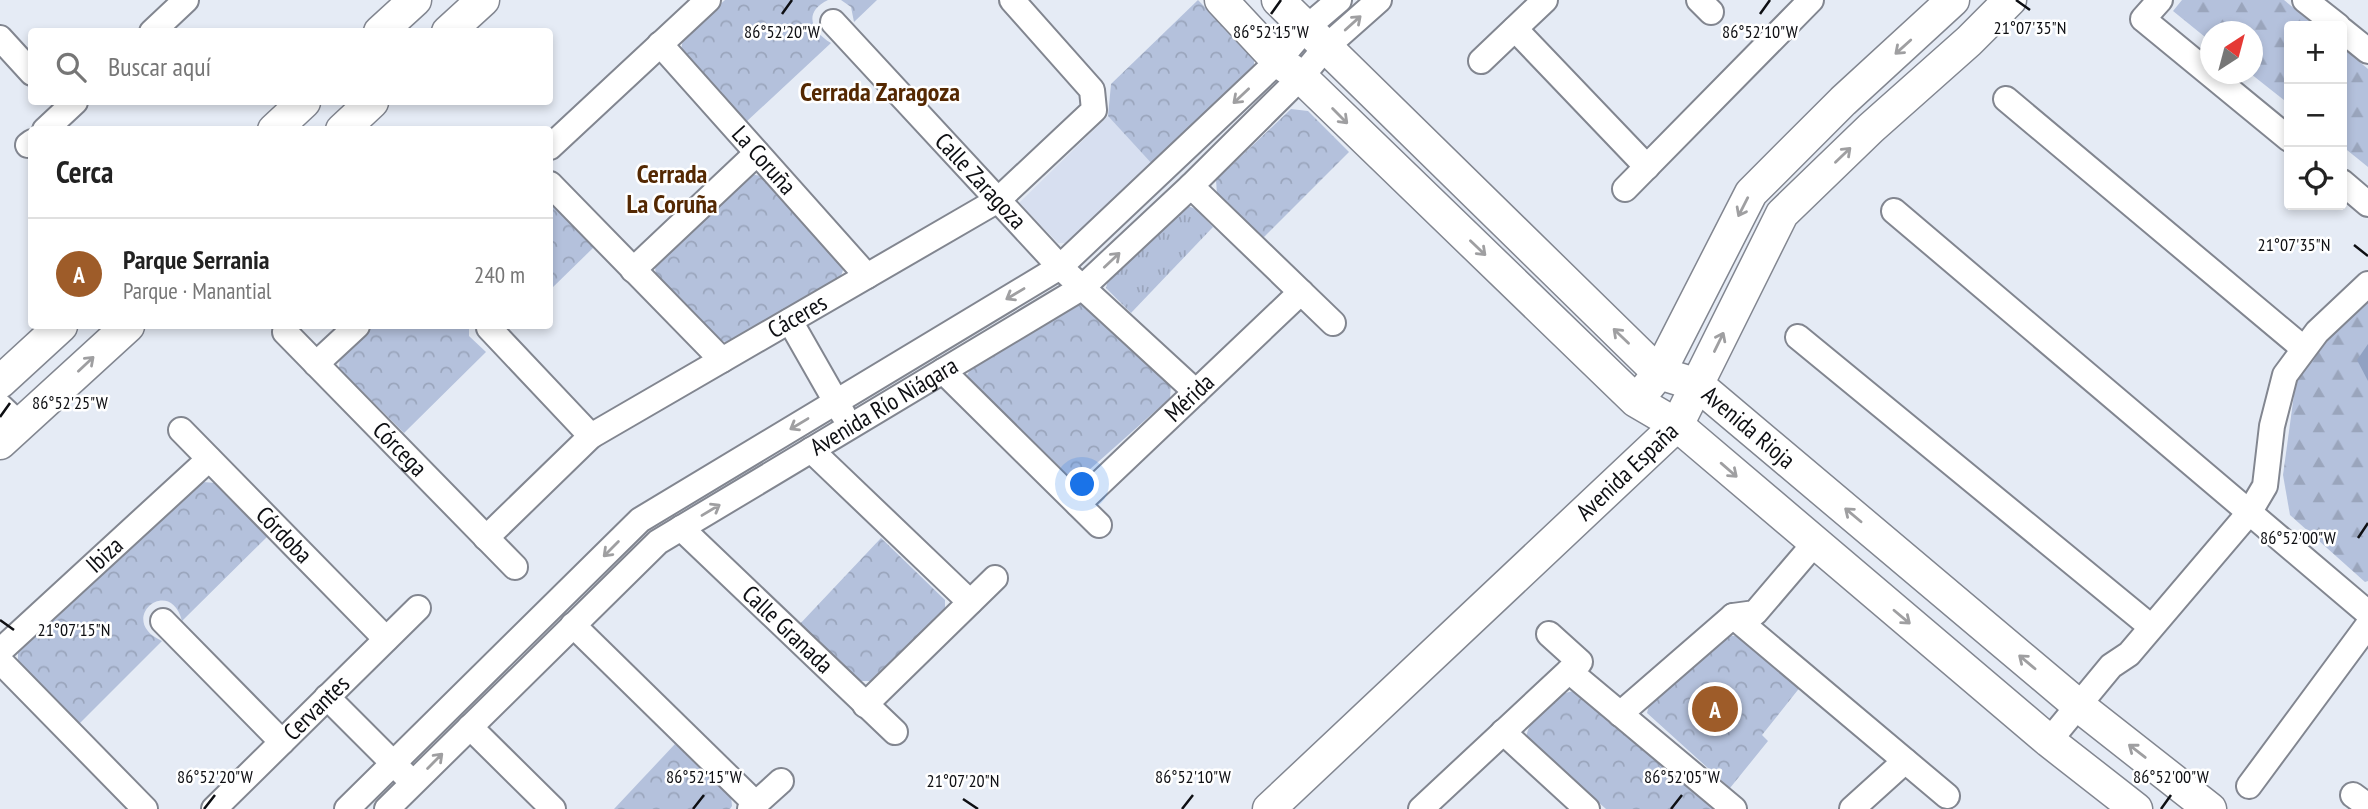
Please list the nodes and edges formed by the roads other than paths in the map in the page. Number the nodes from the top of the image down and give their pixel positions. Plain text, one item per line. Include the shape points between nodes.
1 (415, 0) edge
2 (483, 0) edge
3 (708, 0) edge
4 (1012, 0) edge
5 (1221, 0) edge
6 (1278, 0) edge
7 (1339, 0) edge
8 (1379, 0) edge
9 (1545, 0) edge
10 (1811, 0) edge
11 (1953, 0) edge
12 (2010, 0) edge
13 (2160, 0) edge
14 (2305, 0) edge
15 (174, 4) edge
16 (2331, 21) edge
17 (833, 22) dead end
18 (155, 28) edge
19 (384, 28) edge
20 (453, 28) edge
21 (1515, 29) junction
22 (2347, 34) edge
23 (0, 38) edge
24 (1315, 38) junction
25 (660, 44) junction
26 (2368, 51) edge
27 (1481, 61) dead end
28 (28, 69) edge
29 (1290, 69) junction
30 (2006, 99) dead end
31 (1843, 101) junction
32 (65, 105) edge
33 (301, 105) edge
34 (369, 105) edge
35 (1393, 116) junction
36 (47, 126) edge
37 (278, 126) edge
38 (346, 126) edge
39 (1871, 128) junction
40 (2284, 135) edge
41 (553, 144) edge
42 (1367, 144) junction
43 (757, 153) junction
44 (1647, 167) junction
45 (1454, 173) junction
46 (1191, 186) junction
47 (2347, 186) edge
48 (553, 187) edge
49 (1625, 189) dead end
50 (998, 200) junction
51 (1429, 201) junction
52 (2368, 204) edge
53 (1894, 211) dead end
54 (1060, 267) junction
55 (633, 270) junction
56 (867, 276) junction
57 (2368, 284) edge
58 (1083, 287) junction
59 (1301, 292) junction
60 (790, 321) junction
61 (1333, 323) dead end
62 (58, 329) edge
63 (124, 329) edge
64 (354, 329) edge
65 (490, 329) edge
66 (285, 332) dead end
67 (1798, 337) dead end
68 (2303, 348) junction
69 (722, 360) junction
70 (316, 364) junction
71 (943, 371) junction
72 (1659, 373) junction
73 (0, 382) edge
74 (1698, 385) junction
75 (1196, 392) junction
76 (1636, 401) junction
77 (836, 402) junction
78 (7, 425) edge
79 (1677, 425) junction
80 (850, 426) junction
81 (181, 430) dead end
82 (592, 436) junction
83 (811, 450) junction
84 (209, 460) junction
85 (1078, 504) junction
86 (2249, 513) junction
87 (1099, 525) dead end
88 (681, 528) junction
89 (486, 538) junction
90 (1814, 544) junction
91 (515, 567) dead end
92 (995, 578) dead end
93 (970, 603) junction
94 (418, 608) dead end
95 (2368, 613) edge
96 (1733, 616) junction
97 (163, 621) dead end
98 (573, 625) junction
99 (2368, 625) edge
100 (2150, 626) junction
101 (1549, 634) dead end
102 (386, 639) junction
103 (0, 651) edge
104 (0, 661) edge
105 (1569, 671) junction
106 (327, 697) junction
107 (865, 705) junction
108 (2080, 706) junction
109 (1620, 714) junction
110 (470, 727) junction
111 (895, 732) dead end
112 (1503, 732) junction
113 (2049, 741) junction
114 (282, 742) junction
115 (1905, 761) junction
116 (393, 763) junction
117 (781, 780) dead end
118 (413, 783) junction
119 (2249, 786) dead end
120 (1947, 796) dead end
121 (753, 806) edge
122 (145, 809) edge
123 (214, 809) edge
124 (347, 809) edge
125 (387, 809) edge
126 (553, 809) edge
127 (1269, 809) edge
128 (1421, 809) edge
129 (1587, 809) edge
130 (1734, 809) edge
131 (1852, 809) edge
132 (2136, 809) edge
133 (2210, 809) edge

1 - 19 main road
2 - 20 main road
3 - 25 street
4 - 50 street, Cáceres via 1092,90 1094,110
5 - 29 main road, Avenida Rioja
6 - 24 main road, Avenida Rioja
7 - 24 street, Avenida Río Niágara
24 -> 8 street, Avenida Río Niágara
9 - 21 street
10 - 44 street
11 -> 31 main road, Avenida España
12 - 39 main road, Avenida España
13 - 40 street via 2143,19
14 - 16 street
15 - 18 street
17 - 50 street, Calle Zaragoza
21 - 27 street
21 - 44 street
22 - 26 street
23 - 28 street
24 - 29 street, Avenida Río Niágara
24 - 35 main road, Avenida Rioja
25 - 41 street
25 - 43 street, La Coruña
29 -> 42 main road, Avenida Rioja
29 - 46 street, Avenida Río Niágara
29 -> 54 street, Avenida Río Niágara
30 - 68 street
31 - 39 main road
31 -> 72 main road, Avenida España via 1751,193
32 - 36 street
33 - 37 main road
34 - 38 main road
35 - 42 main road
35 - 45 main road, Avenida Rioja
74 -> 39 main road, Avenida España via 1782,214
42 - 51 main road, Avenida Rioja
43 - 55 street
43 - 56 street, La Coruña
44 - 49 street
45 - 51 main road
72 -> 45 main road, Avenida Rioja
58 -> 46 street, Avenida Río Niágara
46 - 59 street
47 - 52 street
48 - 55 street
50 - 54 street, Calle Zaragoza
50 - 56 street, Cáceres
51 -> 76 main road, Avenida Rioja
53 - 86 street
54 - 58 street, Calle Zaragoza
54 -> 77 street, Avenida Río Niágara
55 - 69 street
56 - 60 street, Cáceres
57 - 68 street
58 - 71 street, Avenida Río Niágara
58 - 75 street, Calle Zaragoza
59 - 61 street
59 - 75 street, Mérida
60 - 69 street, Cáceres
60 - 77 street
62 - 73 main road
78 -> 63 main road
64 - 70 street
65 - 82 street
66 - 70 street, Córcega
67 - 100 street
68 - 86 street via 2285,375 2272,425 2265,486
69 - 82 street, Cáceres
70 - 89 street, Córcega
71 - 80 street, Avenida Río Niágara
71 - 85 street
72 - 74 main road, Avenida Rioja
72 - 76 main road, Avenida España
74 - 79 main road, Avenida España
108 -> 74 main road, Avenida Rioja
75 - 85 street, Mérida
76 - 79 main road, Avenida Rioja
77 - 80 street
77 -> 116 street, Avenida Río Niágara via 640,520
79 -> 90 main road, Avenida Rioja
79 - 127 main road, Avenida España
80 - 83 street, Avenida Río Niágara
81 - 84 street, Córdoba
82 - 89 street, Cáceres
88 -> 83 street, Avenida Río Niágara
83 - 93 street
84 - 102 street, Córdoba
84 - 103 street, Ibiza
85 - 87 street
86 - 95 street
86 - 100 street
88 - 98 street, Avenida Río Niágara via 658,542
88 - 107 street, Calle Granada
89 - 91 street, Córcega
90 - 96 street via 1755,613
90 -> 113 main road, Avenida Rioja
92 - 93 street
93 - 107 street
94 - 102 street, Cervantes
96 - 109 street
96 - 115 street
97 - 114 street
98 - 110 street, Avenida Río Niágara
98 - 121 street
99 - 119 street
100 - 108 street
101 - 105 street via 1580,662
102 - 106 street, Cervantes
104 - 122 street
105 - 109 street
105 - 112 street
106 - 114 street, Cervantes
106 - 116 street
107 - 111 street, Calle Granada
108 - 113 street
133 -> 108 main road, Avenida Rioja
109 - 130 street
118 -> 110 street, Avenida Río Niágara
110 - 126 street
112 - 128 street
112 - 129 street
113 - 132 main road, Avenida Rioja
114 - 123 street, Cervantes
115 - 120 street
115 - 131 street
116 - 118 street
116 - 124 street, Avenida Río Niágara
117 - 121 street
118 - 125 street, Avenida Río Niágara

